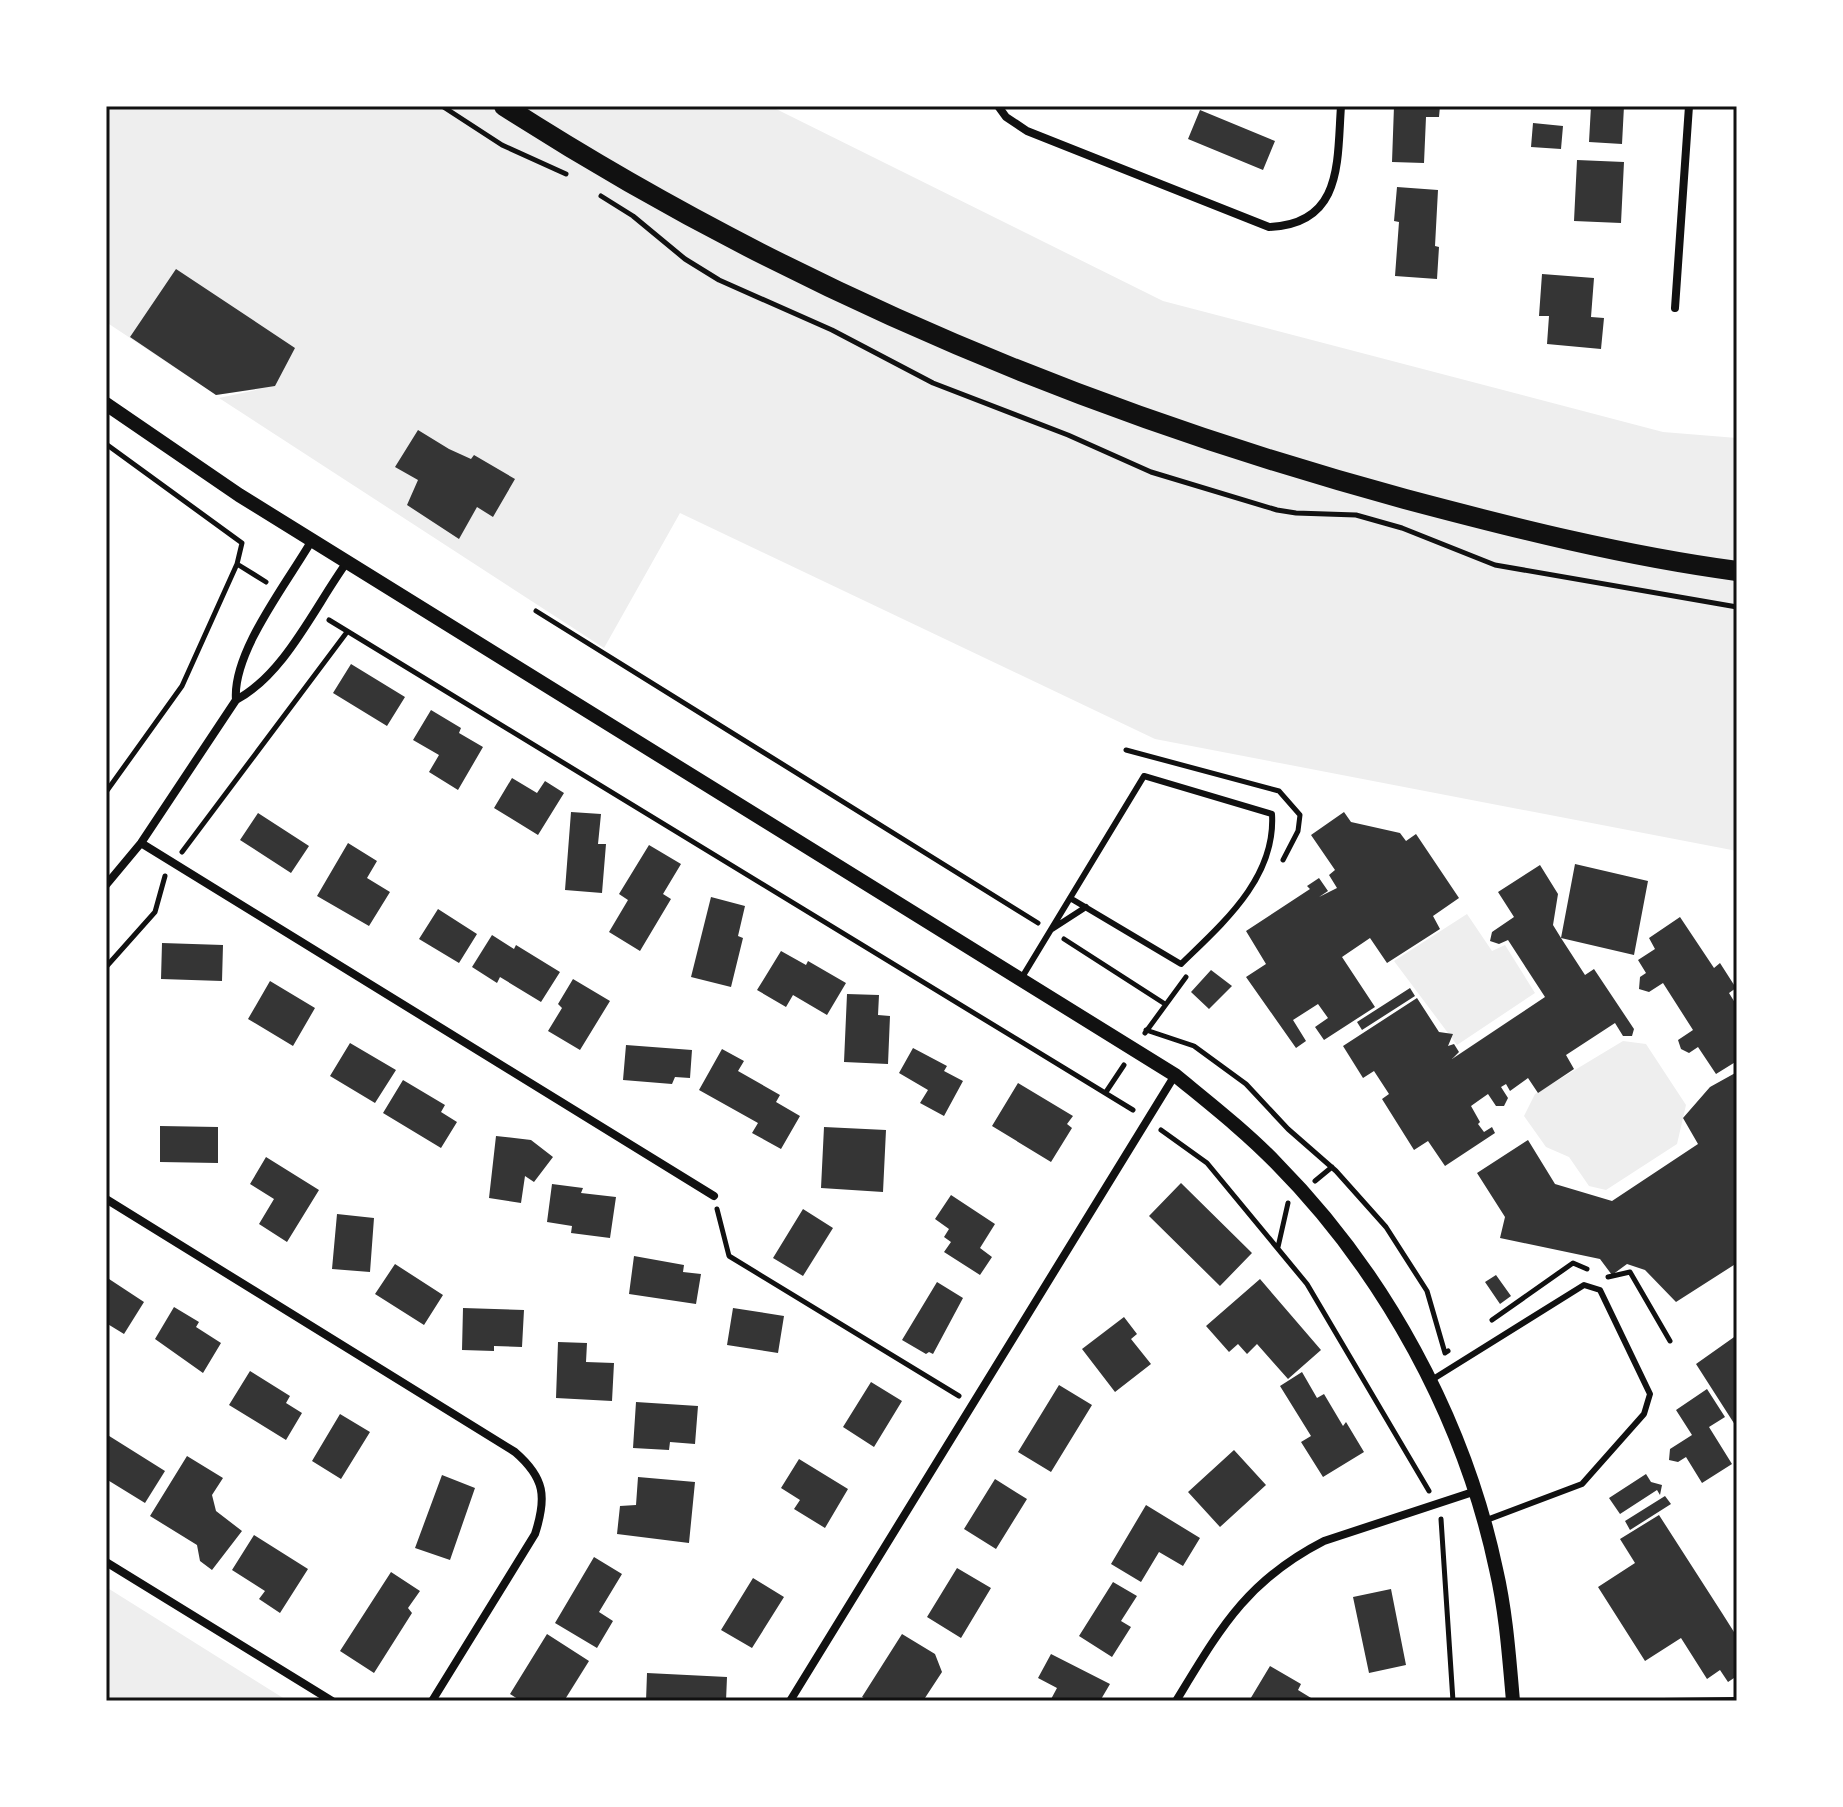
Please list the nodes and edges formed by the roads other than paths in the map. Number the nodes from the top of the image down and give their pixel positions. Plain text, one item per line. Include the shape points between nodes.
1 (504, 106) edge
2 (998, 106) edge
3 (1341, 106) edge
4 (1689, 106) edge
5 (1675, 308) dead end
6 (106, 404) edge
7 (312, 540) junction
8 (347, 562) junction
9 (1737, 571) edge
10 (236, 700) junction
11 (141, 843) junction
12 (106, 885) edge
13 (1070, 898) junction
14 (1086, 907) junction
15 (1050, 930) junction
16 (1021, 979) junction
17 (1175, 1075) junction
18 (714, 1196) road end
19 (106, 1199) edge
20 (1430, 1381) junction
21 (1476, 1491) junction
22 (1484, 1521) junction
23 (106, 1562) edge
24 (1737, 1700) edge
25 (332, 1701) edge
26 (432, 1701) edge
27 (790, 1701) edge
28 (1176, 1701) edge
29 (1513, 1701) edge
30 (1663, 1701) edge

1 - 9 main road via 733,239 976,353 1112,408 1301,471 1489,521
2 - 3 street via 1027,131 1269,227 1287,227 1312,215 1330,195
4 - 5 street
6 - 7 street
7 - 8 street
7 - 10 street via 244,655
8 - 10 street via 275,669
8 - 16 street
10 - 11 street
11 - 12 street
11 - 18 street
13 - 14 lane
13 - 14 lane via 1144,776 1272,814 1270,852 1241,905 1181,964
13 - 15 lane
14 - 15 lane
15 - 16 lane
16 - 17 street
17 - 20 street via 1276,1163 1318,1210 1371,1279
17 - 27 street
19 - 26 street via 532,1466 542,1487 543,1510 535,1534
20 - 21 street
20 - 22 lane via 1584,1285 1600,1290 1650,1394 1644,1414 1582,1484
21 - 22 street
21 - 28 street via 1302,1552 1262,1581 1229,1617
22 - 29 street via 1507,1623
23 - 25 street
24 - 30 lane

